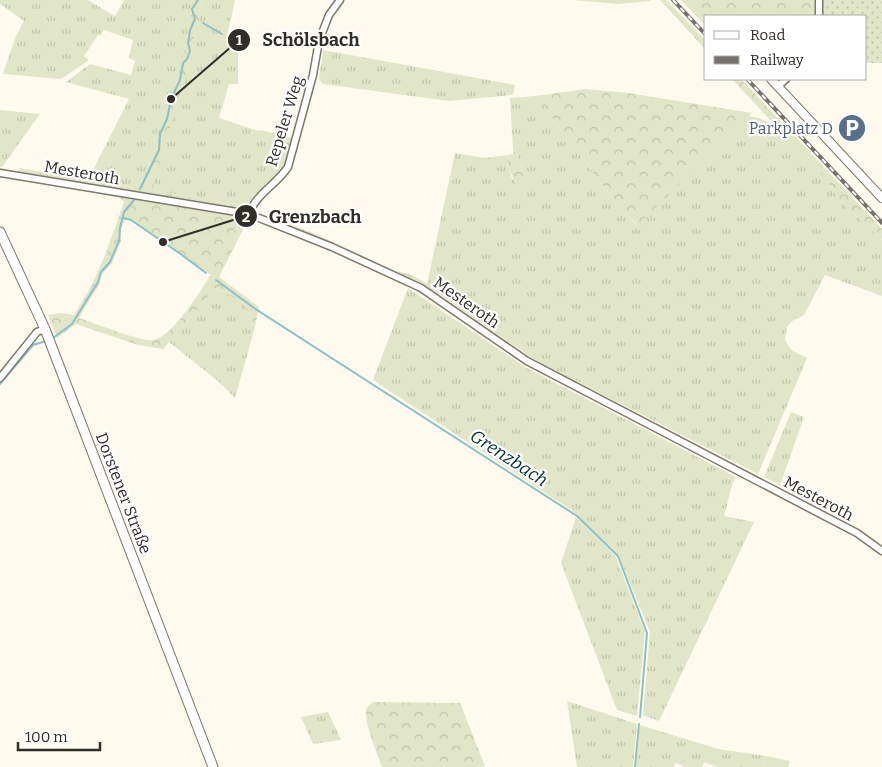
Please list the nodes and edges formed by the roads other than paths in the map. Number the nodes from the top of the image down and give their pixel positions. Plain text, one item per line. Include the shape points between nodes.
1 (340, 0) edge
2 (819, 0) edge
3 (819, 15) edge
4 (772, 80) edge
5 (785, 80) edge
6 (778, 86) junction
7 (0, 173) edge
8 (882, 198) edge
9 (249, 214) junction
10 (0, 232) edge
11 (48, 336) junction
12 (0, 378) edge
13 (882, 551) edge
14 (213, 767) edge

1 - 9 street, Repeler Weg via 329,15 320,41 288,167
2 - 3 street
4 - 6 street
5 - 6 street
6 - 8 street
7 - 9 street, Mesteroth
9 - 13 street, Mesteroth via 421,288 527,361 857,533
10 - 11 main road, Dorstener Straße
11 - 12 street via 37,332
11 - 14 main road, Dorstener Straße

